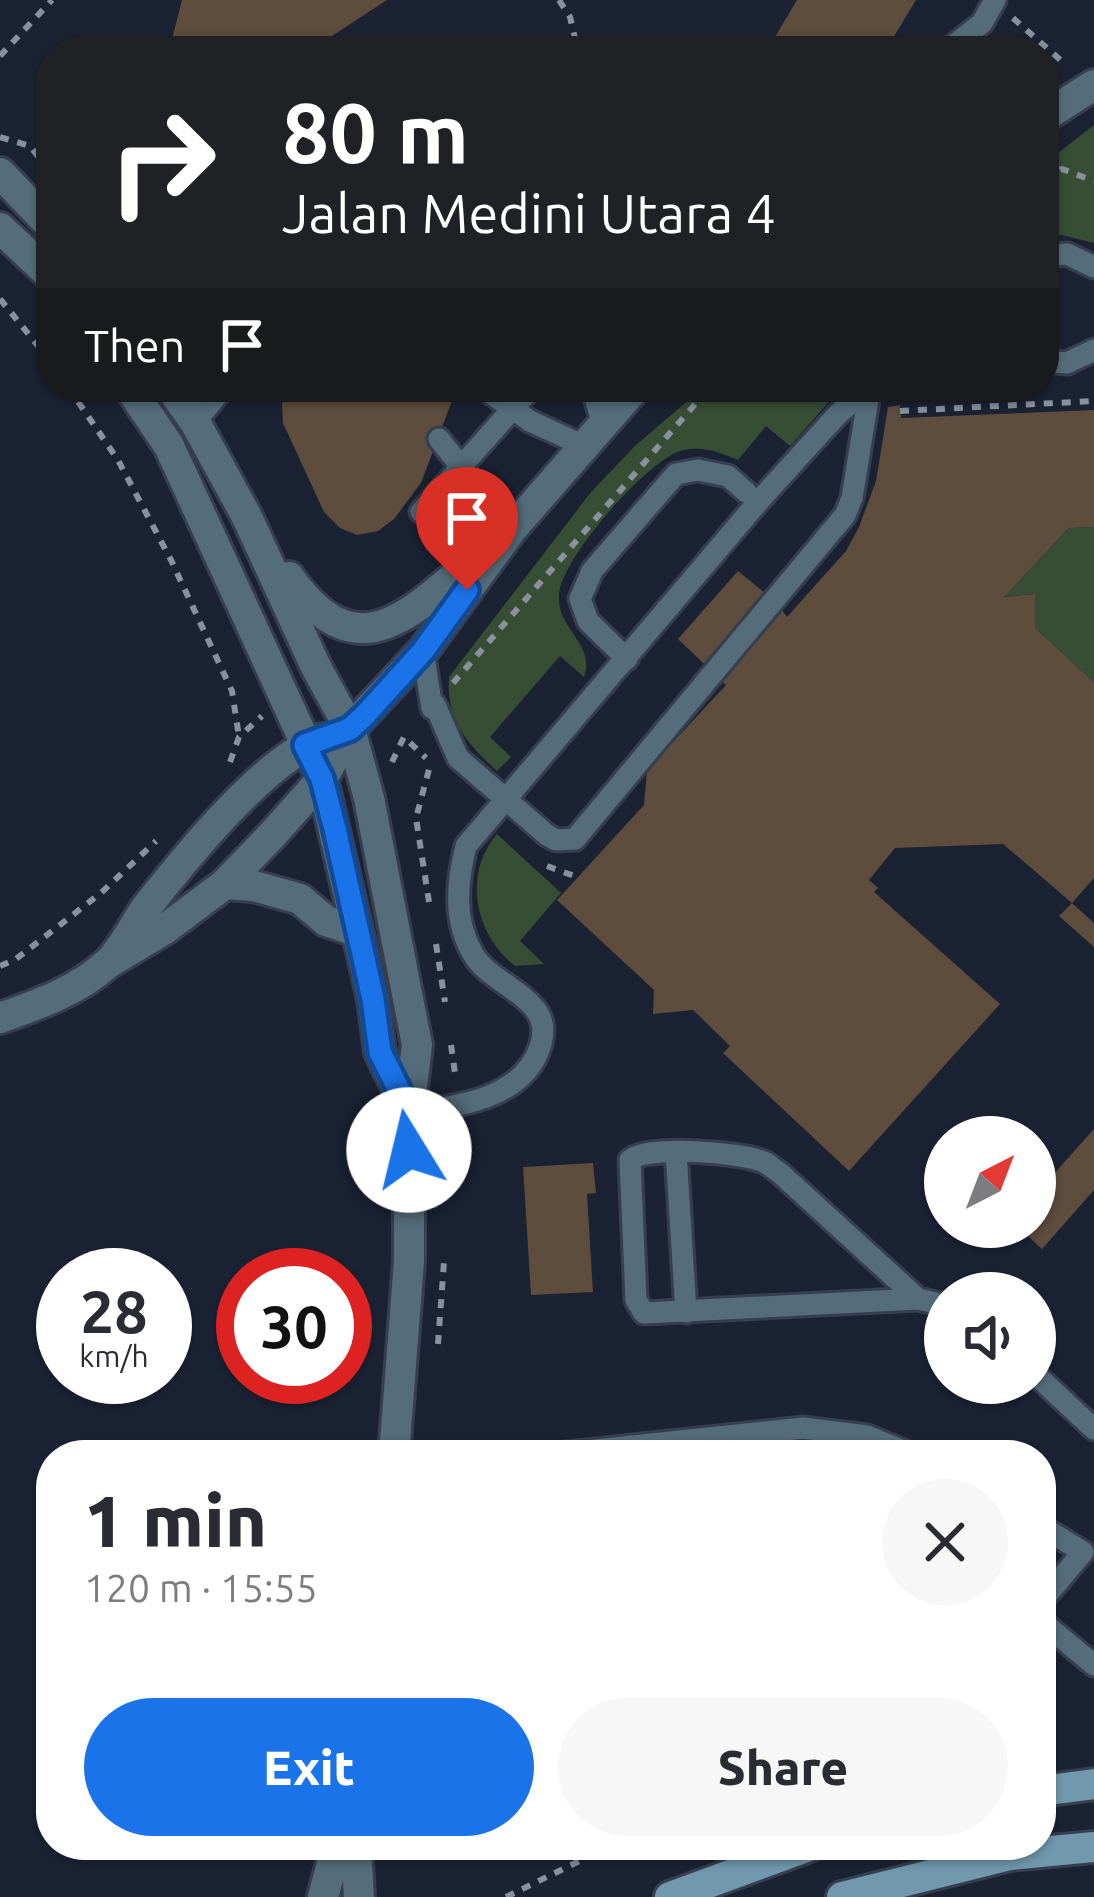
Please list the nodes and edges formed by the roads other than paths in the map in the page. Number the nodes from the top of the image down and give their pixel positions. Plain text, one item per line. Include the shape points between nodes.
1 (995, 1) edge
2 (965, 36) edge
3 (1092, 87) edge
4 (1059, 108) edge
5 (0, 173) edge
6 (36, 210) edge
7 (0, 228) edge
8 (1059, 255) edge
9 (36, 263) edge
10 (1094, 267) edge
11 (1094, 350) edge
12 (1059, 362) edge
13 (139, 402) edge
14 (181, 402) edge
15 (212, 402) edge
16 (503, 402) edge
17 (519, 402) edge
18 (593, 402) edge
19 (623, 402) edge
20 (852, 402) edge
21 (868, 402) edge
22 (513, 409) junction
23 (195, 422) junction
24 (594, 436) junction
25 (439, 439) dead end
26 (462, 466) junction
27 (746, 492) dead end
28 (421, 512) dead end
29 (247, 517) junction
30 (511, 530) junction
31 (423, 651) junction
32 (627, 659) junction
33 (350, 729) junction
34 (305, 745) junction
35 (322, 779) junction
36 (505, 801) junction
37 (225, 884) junction
38 (356, 931) junction
39 (108, 963) junction
40 (0, 1018) edge
41 (410, 1112) junction
42 (676, 1152) junction
43 (918, 1299) junction
44 (924, 1300) edge
45 (686, 1312) junction
46 (1056, 1394) edge
47 (1094, 1429) edge
48 (395, 1440) edge
49 (689, 1440) edge
50 (877, 1440) edge
51 (1056, 1534) edge
52 (1090, 1551) edge
53 (1056, 1586) edge
54 (1056, 1633) edge
55 (1094, 1665) edge
56 (1094, 1784) edge
57 (1056, 1789) edge
58 (1094, 1846) edge
59 (1056, 1850) edge
60 (334, 1860) edge
61 (357, 1860) edge
62 (771, 1860) edge
63 (990, 1860) edge
64 (323, 1897) edge
65 (359, 1897) edge
66 (670, 1897) edge
67 (842, 1897) edge

1 - 2 lane
3 - 4 street
5 - 6 street
7 - 9 street
8 - 10 lane
11 - 12 lane
13 - 34 street via 169,446
14 - 23 street
15 - 23 lane
16 - 22 lane
17 - 22 lane
18 - 24 lane
19 - 24 street
20 - 32 lane
21 - 36 lane via 845,515 583,832 556,840
22 - 24 lane
22 - 26 lane
23 - 29 street
24 - 30 street
25 - 26 lane
26 - 28 lane
26 - 30 lane
27 - 32 lane via 728,476 676,474 592,571 580,599 588,622
29 - 30 street via 308,604 347,626 374,628 405,618
29 - 33 street
30 - 31 street
31 - 33 street
31 - 36 lane via 432,708 458,758
32 - 36 lane
33 - 34 street
33 - 35 street
33 - 41 street via 417,1045
34 - 35 street
34 - 39 street via 252,787
35 - 37 street
35 - 38 street
36 - 41 lane via 466,846 456,885 473,956 537,1010 544,1027 539,1050 494,1094
37 - 38 street via 300,899 326,921
37 - 39 street
38 - 41 street via 380,1052
39 - 40 street via 55,998
41 - 48 street
42 - 43 lane via 762,1161
42 - 45 lane
42 - 45 lane via 630,1160 636,1300 644,1313
43 - 44 lane
43 - 45 lane
46 - 47 lane
49 - 50 lane via 802,1428
51 - 52 lane
52 - 53 lane
54 - 55 lane
56 - 57 street
58 - 59 street
60 - 64 street
61 - 65 street
62 - 66 street
63 - 67 street

